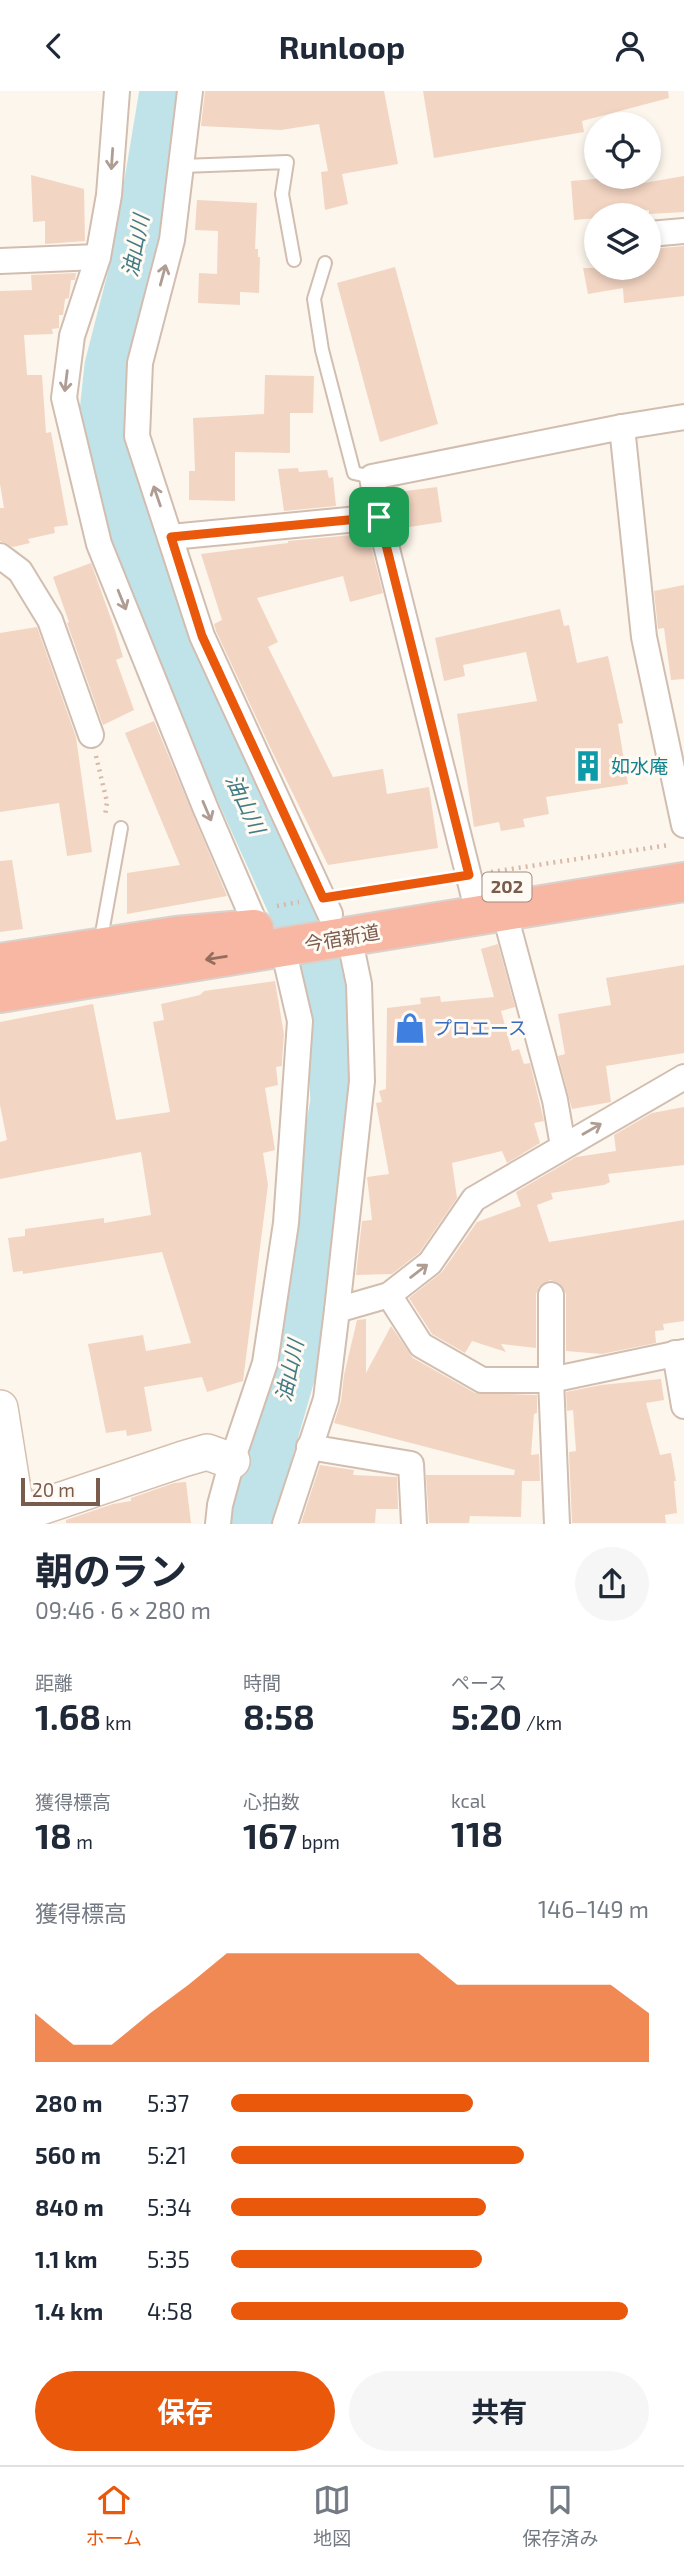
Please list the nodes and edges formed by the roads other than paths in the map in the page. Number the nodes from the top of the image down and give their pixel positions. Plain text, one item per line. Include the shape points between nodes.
1 (117, 91) edge
2 (190, 91) edge
3 (182, 166) junction
4 (684, 231) edge
5 (661, 234) edge
6 (98, 257) junction
7 (294, 260) dead end
8 (0, 261) edge
9 (325, 263) dead end
10 (684, 417) edge
11 (622, 427) junction
12 (372, 477) junction
13 (379, 517) junction
14 (171, 537) junction
15 (0, 556) edge
16 (90, 735) dead end
17 (121, 828) dead end
18 (680, 843) edge
19 (684, 883) edge
20 (482, 893) junction
21 (327, 913) junction
22 (265, 924) junction
23 (103, 946) junction
24 (0, 963) edge
25 (0, 993) edge
26 (684, 1077) edge
27 (563, 1146) junction
28 (388, 1295) junction
29 (551, 1295) dead end
30 (337, 1310) junction
31 (680, 1353) edge
32 (551, 1380) junction
33 (684, 1406) edge
34 (0, 1408) edge
35 (309, 1447) junction
36 (232, 1461) junction
37 (28, 1517) edge
38 (218, 1524) edge
39 (285, 1524) edge
40 (414, 1524) edge
41 (557, 1524) edge

1 -> 6 street via 109,195
2 - 3 street
3 - 7 lane via 287,162 282,194
14 -> 3 street via 137,436 140,363 172,240
4 - 5 street
6 - 8 street
6 -> 22 street via 72,336 64,398 99,544 205,807
9 - 12 lane via 314,299 322,350 354,473
10 - 11 street
11 - 12 street
11 - 18 street via 644,637
12 - 13 street
13 - 14 street
13 - 20 street
14 - 21 street via 202,636
15 - 16 street via 20,571 50,620
17 - 23 lane
18 - 20 highway, 今宿新道 / 202
19 - 20 highway, 今宿新道 / 202
20 - 21 highway, 今宿新道 / 202
20 - 27 street via 555,1100
21 - 22 highway, 今宿新道 / 202
21 - 30 street via 359,984 362,1081
22 - 23 highway, 今宿新道 / 202
22 -> 25 highway, 今宿新道 / 202
22 - 36 street via 300,1021 286,1223 265,1363
23 - 24 highway, 今宿新道 / 202
27 -> 26 street
28 -> 27 street via 430,1263 474,1199
28 - 30 street
28 - 32 street via 421,1345 482,1380
29 - 32 street
30 - 35 street via 326,1399
31 - 32 street
31 - 33 street
32 - 41 street
34 - 37 street
35 - 39 street
35 - 40 street via 411,1464
36 - 37 street via 207,1452 183,1458
36 - 38 street

